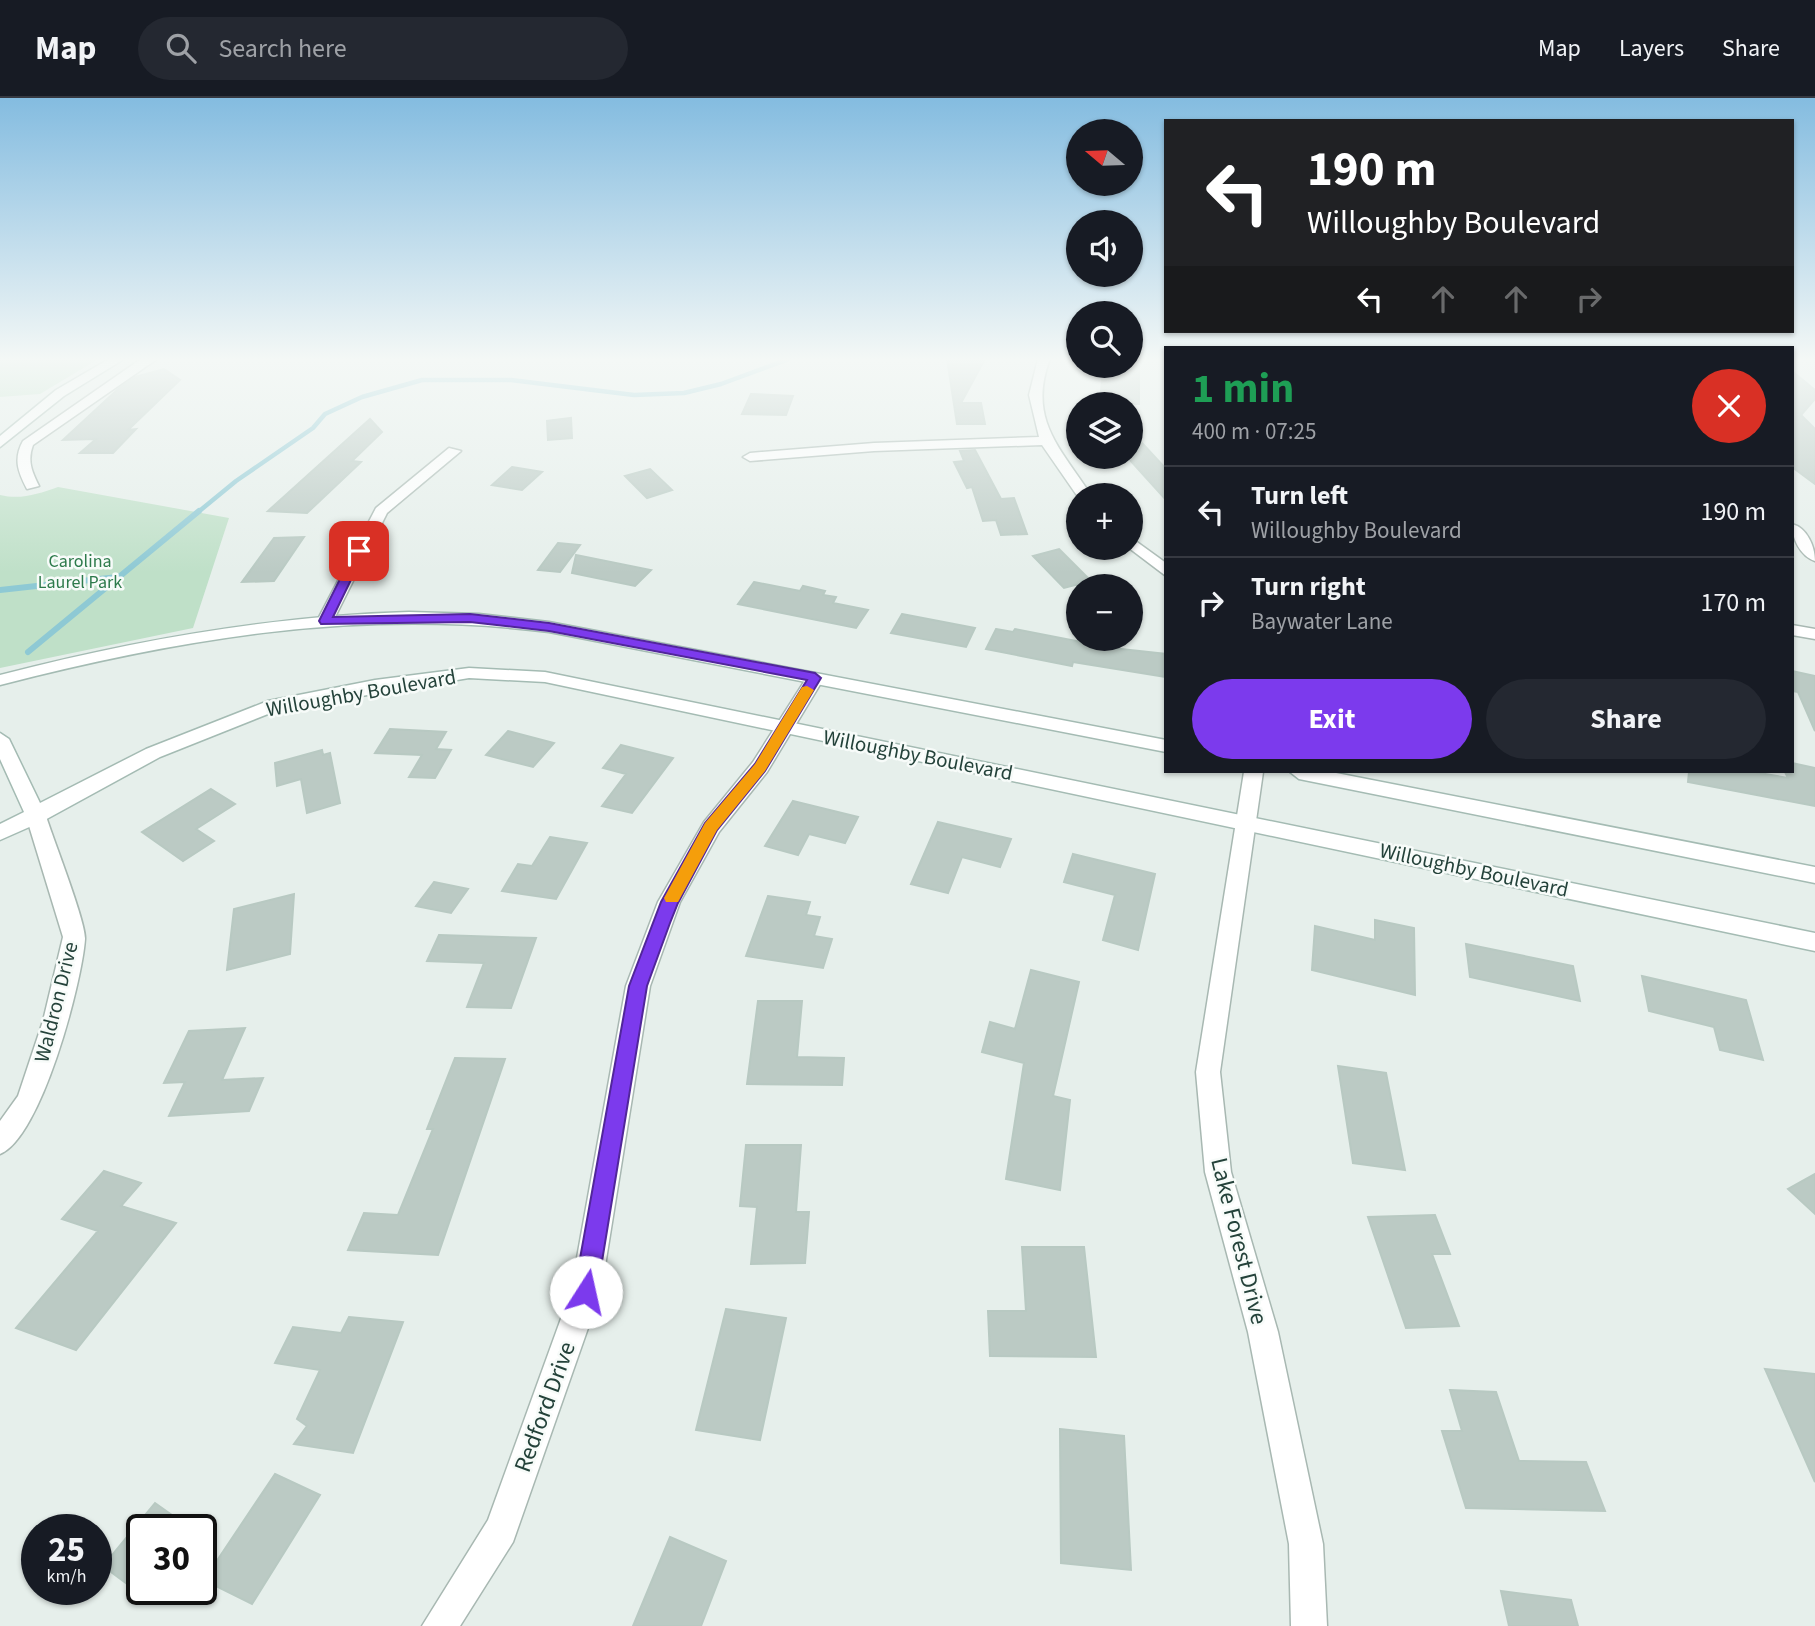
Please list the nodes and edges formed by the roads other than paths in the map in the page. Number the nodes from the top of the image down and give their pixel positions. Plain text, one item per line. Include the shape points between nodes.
1 (40, 430) edge
2 (1043, 430) edge
3 (1047, 442) junction
4 (454, 451) dead end
5 (750, 457) dead end
6 (1074, 483) edge
7 (32, 486) dead end
8 (1794, 530) edge
9 (1143, 552) edge
10 (1815, 556) edge
11 (1164, 569) edge
12 (325, 621) junction
13 (1794, 630) edge
14 (1815, 634) edge
15 (815, 678) junction
16 (0, 680) edge
17 (785, 728) junction
18 (0, 738) edge
19 (1164, 746) edge
20 (1253, 773) edge
21 (1304, 773) edge
22 (36, 816) junction
23 (1244, 821) junction
24 (0, 833) edge
25 (1815, 875) edge
26 (1815, 942) edge
27 (0, 1142) edge
28 (440, 1626) edge
29 (1309, 1626) edge

1 - 7 street via 26,446 22,469
2 - 3 street
3 - 5 street via 874,447
3 - 6 street
4 - 12 street via 381,512
8 - 10 street
9 - 11 street
12 - 15 street via 470,618 536,625
12 - 16 street via 197,635 93,655
13 - 14 street
15 - 17 street, Redford Drive
15 - 19 street
17 - 22 street, Willoughby Boulevard via 545,677 469,673 274,705 153,753
17 - 23 street, Willoughby Boulevard
17 - 28 street, Redford Drive via 711,827 669,902 638,986 586,1292 501,1530
18 - 22 street, Waldron Drive
20 - 23 street, Lake Forest Drive
21 - 25 street
22 - 24 street, Willoughby Boulevard
22 - 27 street, Waldron Drive via 74,937 73,950 29,1102
23 - 26 street, Willoughby Boulevard
23 - 29 street, Lake Forest Drive via 1208,1072 1218,1172 1263,1332 1306,1544

